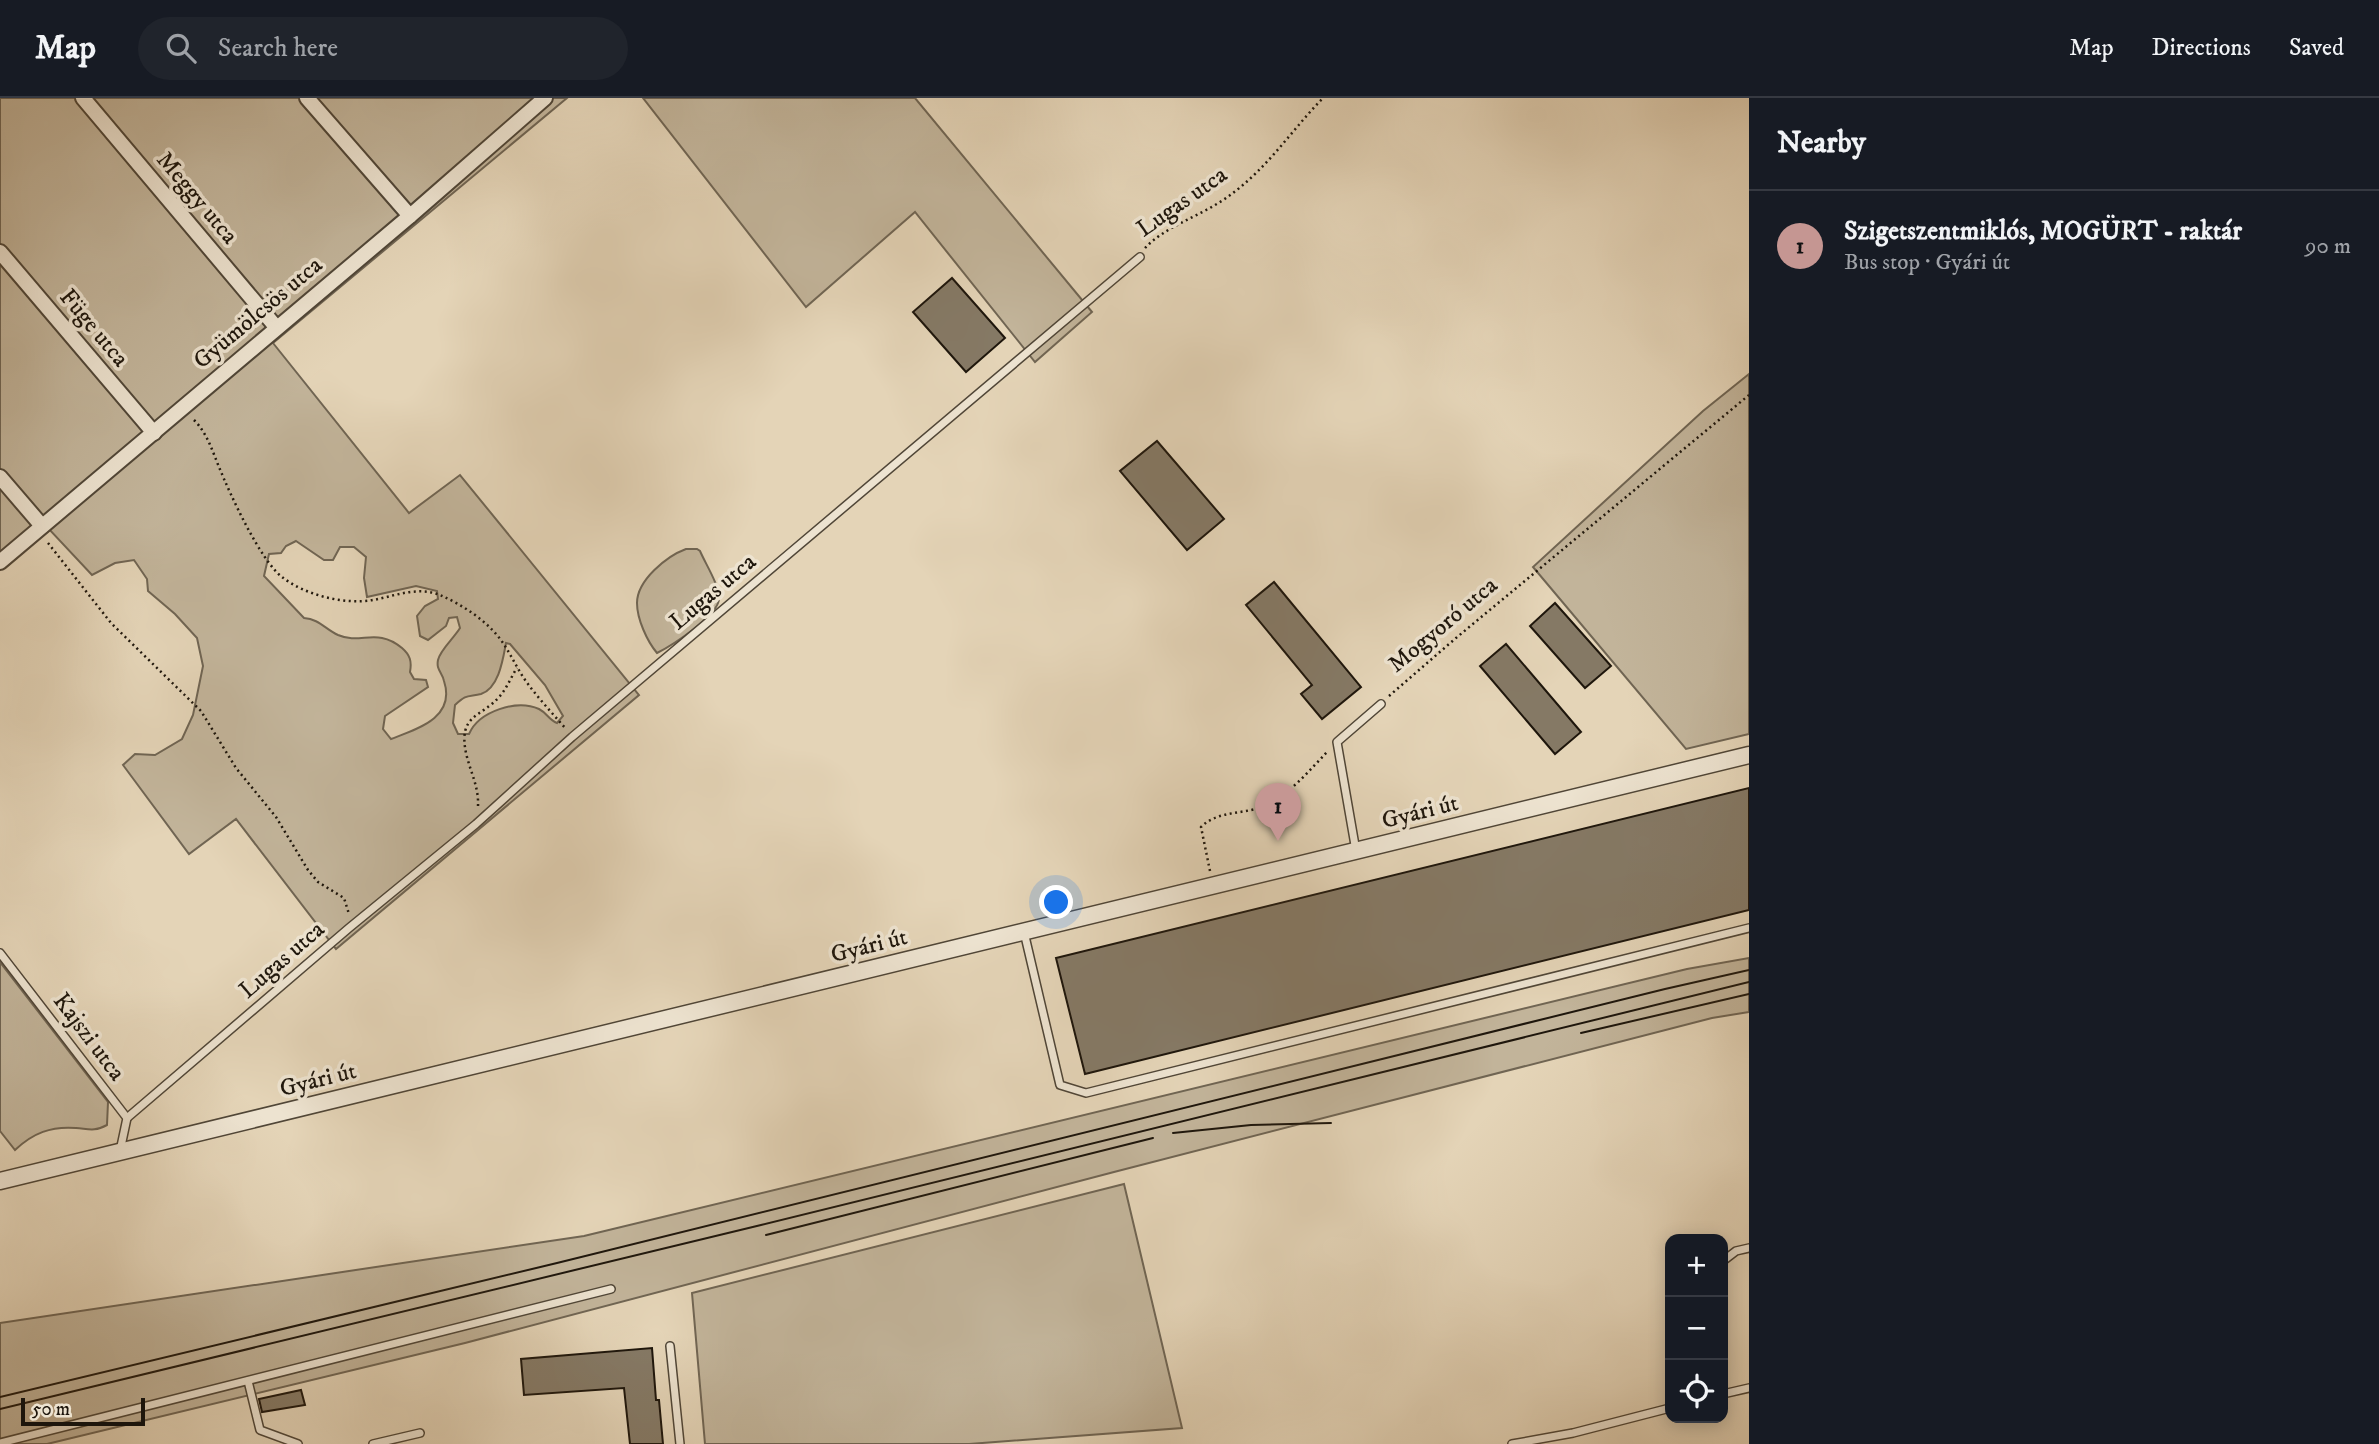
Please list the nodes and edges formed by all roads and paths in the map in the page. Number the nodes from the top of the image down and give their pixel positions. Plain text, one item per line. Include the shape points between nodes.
1 (83, 98) edge
2 (307, 98) edge
3 (545, 98) edge
4 (1323, 98) edge
5 (410, 216) junction
6 (0, 252) edge
7 (1140, 257) joint
8 (276, 327) junction
9 (1749, 395) edge
10 (182, 409) junction
11 (154, 433) junction
12 (0, 477) edge
13 (40, 528) junction
14 (0, 562) edge
15 (517, 667) junction
16 (1381, 704) joint
17 (572, 737) junction
18 (1337, 742) junction
19 (1749, 755) edge
20 (475, 824) junction
21 (1356, 851) junction
22 (1213, 886) junction
23 (349, 928) junction
24 (1749, 928) edge
25 (1024, 932) junction
26 (0, 953) edge
27 (127, 1118) junction
28 (120, 1152) junction
29 (0, 1181) edge
30 (1749, 1248) edge
31 (1728, 1257) edge
32 (611, 1290) dead end
33 (670, 1346) dead end
34 (248, 1381) junction
35 (1749, 1388) edge
36 (1728, 1393) edge
37 (1665, 1409) edge
38 (420, 1433) dead end
39 (0, 1443) edge
40 (298, 1444) edge
41 (373, 1444) edge
42 (680, 1444) edge
43 (1511, 1444) edge

1 - 8 street, Meggy utca
2 - 5 street
3 - 5 street, Gyümölcsös utca
4 - 7 path, Lugas utca via 1260,171 1220,202 1152,242
5 - 8 street, Gyümölcsös utca
6 - 11 street, Füge utca
7 - 17 lane, Lugas utca
8 - 10 street, Gyümölcsös utca
9 - 16 path, Mogyoró utca
10 - 11 street, Gyümölcsös utca
10 - 15 path via 209,441 233,499 270,565 282,576 344,601 370,601 415,590 437,594 492,630
11 - 13 street, Gyümölcsös utca
12 - 13 street
13 - 14 street, Gyümölcsös utca
13 - 23 path via 111,623 201,710 223,751 276,817 307,870 344,898
15 - 17 path
15 - 20 path via 499,697 468,723 464,737 478,789
16 - 18 lane, Mogyoró utca
17 - 20 lane, Lugas utca
18 - 21 lane
18 - 22 path via 1297,783 1264,806 1210,818 1201,827
19 - 21 street, Gyári út
20 - 23 lane, Lugas utca
21 - 22 street, Gyári út
22 - 25 street, Gyári út
23 - 27 lane, Lugas utca
24 - 25 lane via 1086,1093 1060,1085
25 - 28 street, Gyári út
26 - 27 lane, Kajszi utca
27 - 28 lane, Kajszi utca
28 - 29 street, Gyári út
30 - 31 lane
32 - 34 lane
33 - 42 lane
34 - 39 lane
34 - 40 lane via 260,1430
35 - 36 lane
37 - 43 lane
38 - 41 lane

